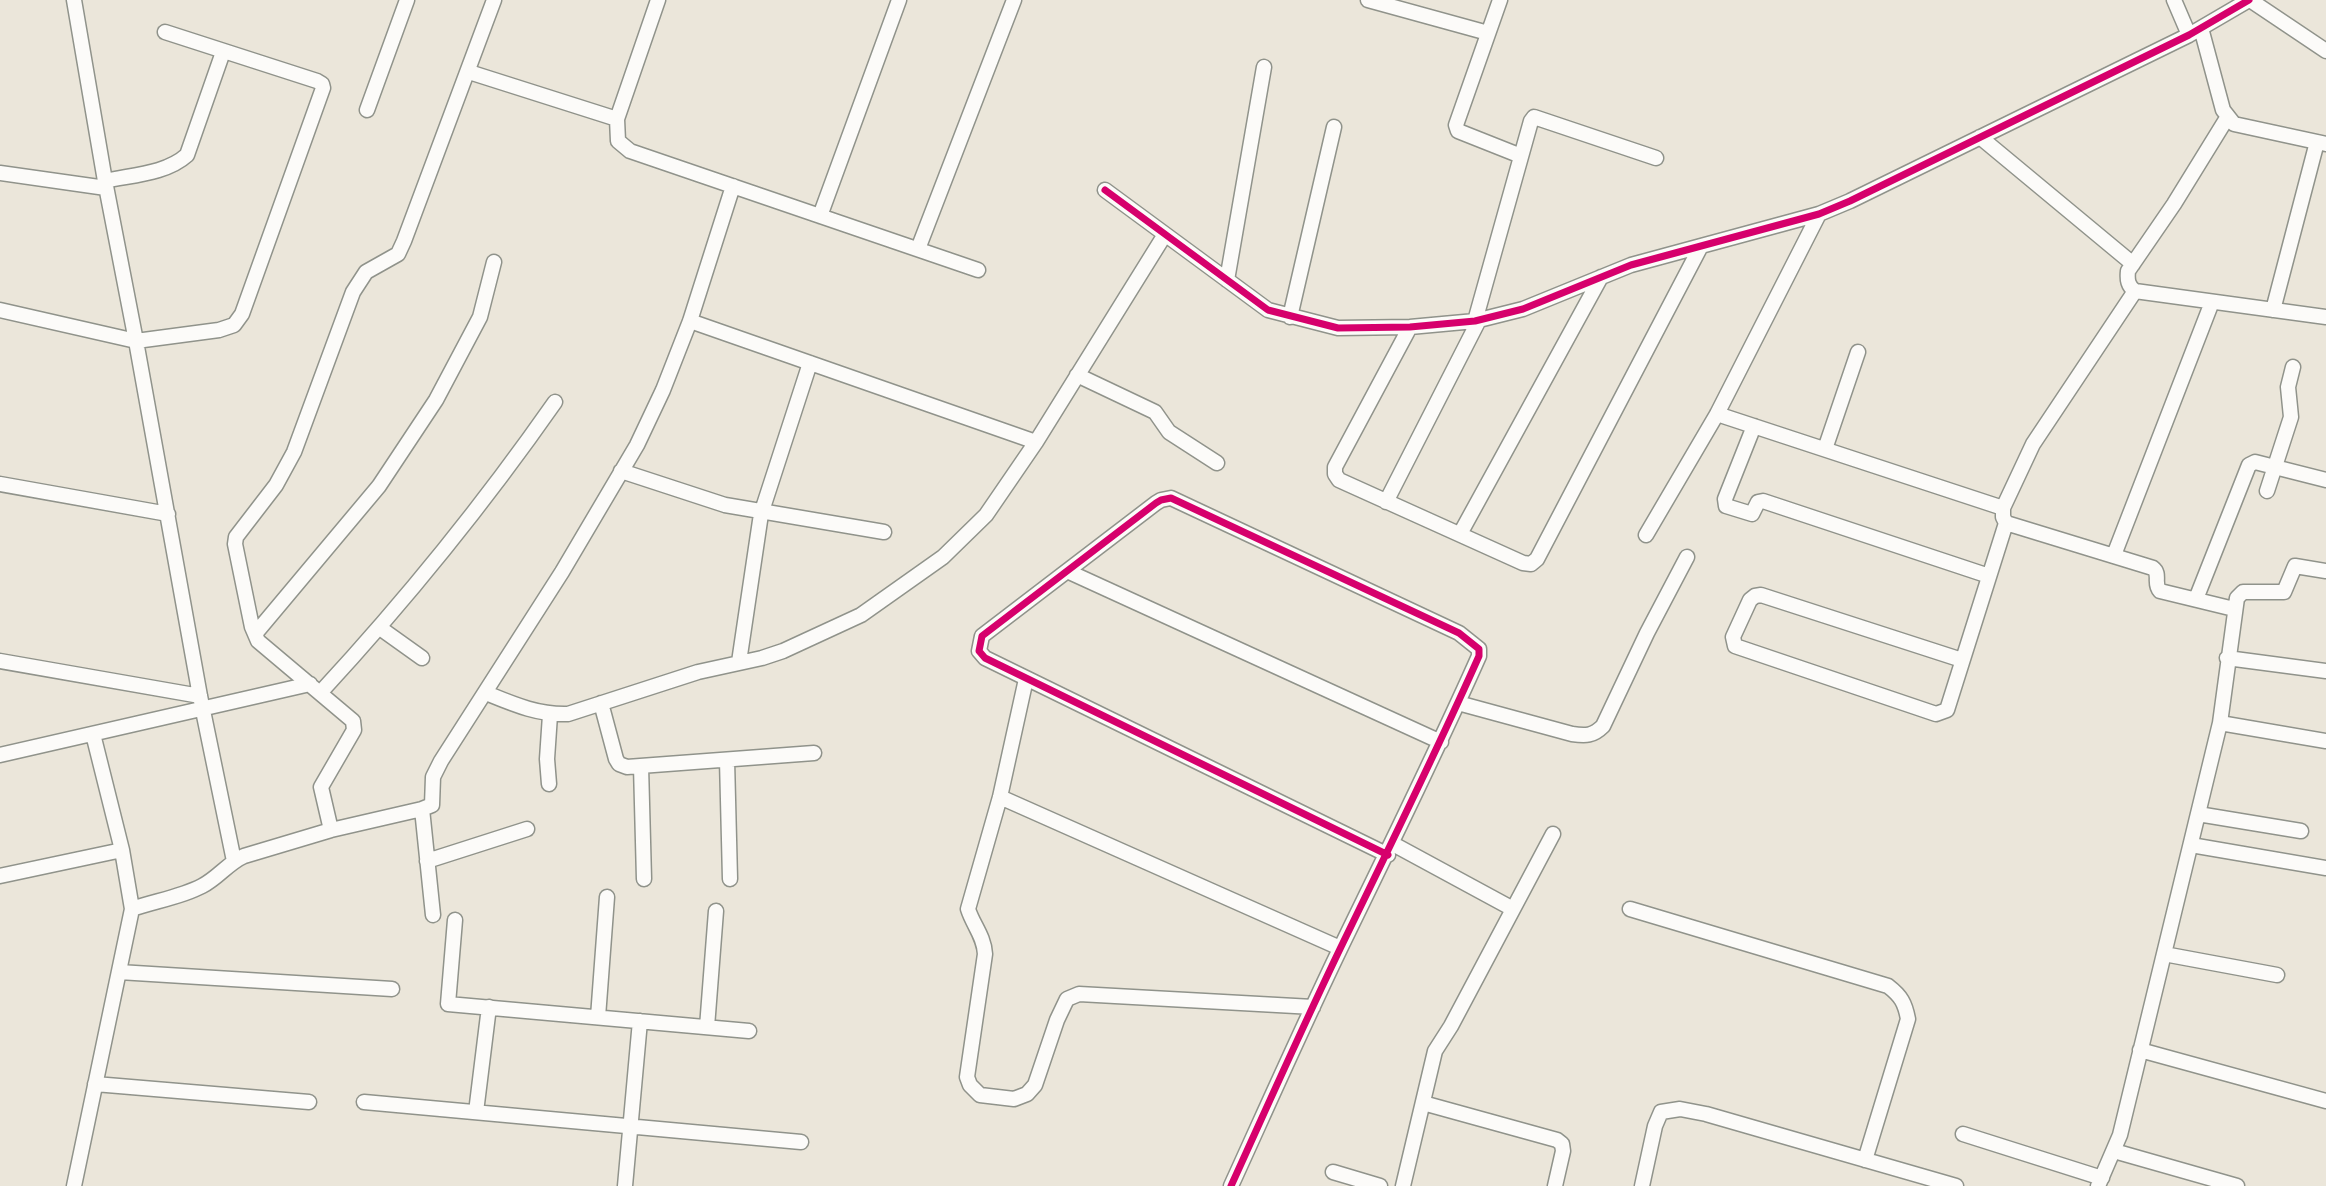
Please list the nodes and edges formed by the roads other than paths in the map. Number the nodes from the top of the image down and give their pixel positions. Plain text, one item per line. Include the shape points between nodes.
1 (74, 0) edge
2 (407, 0) edge
3 (494, 0) edge
4 (658, 0) edge
5 (899, 0) edge
6 (1014, 0) edge
7 (1368, 0) edge
8 (1500, 0) edge
9 (2174, 0) edge
10 (2249, 0) edge
11 (2195, 31) junction
12 (165, 32) dead end
13 (1488, 33) junction
14 (2326, 51) edge
15 (223, 52) junction
16 (1264, 67) dead end
17 (469, 72) junction
18 (368, 110) dead end
19 (2228, 118) junction
20 (617, 119) junction
21 (1334, 127) dead end
22 (1980, 137) junction
23 (2321, 143) edge
24 (1521, 156) junction
25 (1656, 158) dead end
26 (0, 173) edge
27 (105, 185) junction
28 (733, 186) junction
29 (1105, 190) dead end
30 (1819, 214) junction
31 (820, 216) junction
32 (1164, 236) junction
33 (1701, 246) junction
34 (919, 249) junction
35 (494, 262) dead end
36 (2133, 264) junction
37 (978, 270) dead end
38 (1601, 277) junction
39 (1227, 280) junction
40 (2135, 291) junction
41 (2212, 302) junction
42 (0, 310) edge
43 (2273, 310) junction
44 (1290, 317) junction
45 (2326, 317) edge
46 (1477, 319) junction
47 (690, 321) junction
48 (1410, 327) junction
49 (136, 341) junction
50 (1858, 352) dead end
51 (810, 363) junction
52 (2293, 367) dead end
53 (1077, 375) junction
54 (555, 402) dead end
55 (1717, 414) junction
56 (1754, 426) junction
57 (1036, 442) junction
58 (1825, 449) junction
59 (1217, 463) dead end
60 (2276, 466) junction
61 (621, 471) junction
62 (2326, 480) edge
63 (0, 484) edge
64 (2267, 491) dead end
65 (1386, 502) junction
66 (762, 510) junction
67 (168, 514) junction
68 (2005, 516) junction
69 (884, 531) dead end
70 (1460, 534) junction
71 (1646, 535) dead end
72 (2114, 555) junction
73 (1687, 557) dead end
74 (1067, 571) junction
75 (2326, 571) edge
76 (1989, 576) junction
77 (2196, 599) junction
78 (2234, 609) junction
79 (380, 628) junction
80 (255, 634) junction
81 (422, 658) dead end
82 (2227, 658) junction
83 (1962, 660) junction
84 (0, 661) edge
85 (740, 662) junction
86 (2326, 671) edge
87 (1027, 679) junction
88 (315, 689) junction
89 (485, 693) junction
90 (201, 703) junction
91 (601, 703) junction
92 (1458, 703) junction
93 (550, 715) junction
94 (2220, 723) junction
95 (93, 734) junction
96 (2326, 741) edge
97 (1441, 742) junction
98 (814, 753) dead end
99 (0, 755) edge
100 (727, 760) junction
101 (641, 766) junction
102 (549, 784) dead end
103 (1000, 797) junction
104 (422, 809) junction
105 (2198, 814) junction
106 (527, 829) dead end
107 (331, 830) junction
108 (2301, 831) dead end
109 (1553, 834) dead end
110 (2191, 845) junction
111 (122, 849) junction
112 (1390, 849) junction
113 (234, 861) junction
114 (427, 861) junction
115 (2326, 868) edge
116 (0, 876) edge
117 (644, 879) dead end
118 (730, 879) dead end
119 (607, 897) dead end
120 (132, 908) junction
121 (1513, 909) junction
122 (1630, 909) dead end
123 (716, 911) dead end
124 (433, 915) dead end
125 (455, 920) dead end
126 (1340, 948) junction
127 (2164, 954) junction
128 (118, 972) junction
129 (2277, 975) dead end
130 (392, 989) dead end
131 (489, 1007) junction
132 (1313, 1007) junction
133 (598, 1017) junction
134 (640, 1021) junction
135 (707, 1027) junction
136 (749, 1031) dead end
137 (2140, 1051) junction
138 (95, 1084) junction
139 (2326, 1101) edge
140 (309, 1102) dead end
141 (364, 1102) dead end
142 (1423, 1103) junction
143 (476, 1112) junction
144 (631, 1127) junction
145 (1963, 1134) dead end
146 (801, 1142) dead end
147 (2114, 1150) junction
148 (1865, 1160) junction
149 (1333, 1172) dead end
150 (2100, 1182) edge
151 (74, 1186) edge
152 (625, 1186) edge
153 (1230, 1186) edge
154 (1380, 1186) edge
155 (1403, 1186) edge
156 (1555, 1186) edge
157 (1642, 1186) edge
158 (1956, 1186) edge
159 (2237, 1186) edge

1 - 27 street
2 - 18 street
3 - 17 street
4 - 20 street
5 - 31 street
6 - 34 street
7 - 13 street
8 - 13 street
9 - 11 street
10 - 11 street
10 - 14 street
11 - 19 street
11 - 22 street
12 - 15 street
13 - 24 street via 1457,118 1458,131
15 - 27 street via 187,155 166,168
15 - 49 street via 317,81 323,88 242,314 234,325
16 - 39 street
17 - 20 street
17 - 80 street via 398,254 366,272 354,292 294,453 236,537
19 - 23 street via 2234,124
19 - 36 street
20 - 28 street via 618,141 630,150
21 - 44 street
22 - 30 street
22 - 36 street
23 - 43 street
24 - 25 street via 1534,117
24 - 46 street
26 - 27 street
27 - 49 street
28 - 31 street
28 - 47 street
29 - 32 street
30 - 33 street
30 - 55 street
31 - 34 street
32 - 39 street
32 - 53 street
33 - 38 street
33 - 70 street via 1536,559 1523,563
34 - 37 street
35 - 80 street via 480,317 436,400 379,486
36 - 40 street via 2127,280
38 - 46 street via 1523,309
38 - 70 street
39 - 44 street via 1268,310
40 - 41 street
40 - 68 street via 2034,444
41 - 43 street
41 - 72 street
42 - 49 street
43 - 45 street
44 - 48 street via 1338,328
46 - 48 street
46 - 65 street
47 - 51 street
47 - 61 street via 663,390
48 - 65 street via 1335,467 1339,480
49 - 67 street
50 - 58 street
51 - 57 street
51 - 66 street
52 - 60 street via 2288,387 2291,417
53 - 57 street
53 - 59 street via 1155,412 1168,432
54 - 79 street via 495,486
55 - 56 street
55 - 71 street
56 - 58 street
56 - 76 street via 1726,506 1752,514 1763,501
57 - 85 street via 986,515 943,557 898,591 822,634
58 - 68 street
60 - 62 street
60 - 64 street
60 - 77 street via 2249,465
61 - 66 street via 725,505
61 - 89 street
63 - 67 street
65 - 70 street
66 - 69 street
66 - 85 street
67 - 90 street
68 - 72 street
68 - 76 street
72 - 77 street via 2156,570 2158,589
73 - 92 street via 1596,733 1572,734
74 - 87 street via 982,636 978,645 985,658
74 - 92 street via 1156,503 1171,498 1475,643 1479,656
74 - 97 street
75 - 78 street via 2295,566 2287,590 2243,592
76 - 83 street
77 - 78 street
78 - 82 street
79 - 81 street
79 - 88 street
80 - 88 street
82 - 86 street
82 - 94 street
83 - 83 street via 1761,595 1750,600 1733,637 1735,646 1936,714 1947,710
84 - 90 street
85 - 91 street
87 - 103 street
87 - 112 street
88 - 90 street
88 - 107 street via 355,725 321,787
89 - 93 street
89 - 104 street via 433,777 432,805
90 - 95 street
90 - 113 street
91 - 93 street
91 - 101 street via 619,764
92 - 97 street
93 - 102 street
94 - 96 street
94 - 105 street
95 - 99 street
95 - 111 street
97 - 112 street
98 - 100 street
100 - 101 street
100 - 118 street
101 - 117 street
103 - 126 street
103 - 132 street via 968,909 985,954 967,1077 980,1096 1014,1099 1035,1086 1057,1020 1073,995
104 - 107 street
104 - 114 street
105 - 108 street
105 - 110 street
106 - 114 street
107 - 113 street
109 - 121 street
110 - 115 street
110 - 127 street
111 - 116 street
111 - 120 street
112 - 121 street
112 - 126 street
113 - 120 street via 205,884
114 - 124 street
119 - 133 street
120 - 128 street
121 - 142 street via 1435,1051
122 - 148 street via 1888,986 1900,995 1908,1019
123 - 135 street
125 - 131 street via 448,1004
126 - 132 street
127 - 129 street
127 - 137 street
128 - 130 street
128 - 138 street
131 - 133 street
131 - 143 street
132 - 153 street
133 - 134 street
134 - 135 street
134 - 144 street
135 - 136 street
137 - 139 street
137 - 147 street
138 - 140 street
138 - 151 street
141 - 143 street
142 - 155 street
142 - 156 street via 1557,1140 1563,1152
143 - 144 street
144 - 146 street
144 - 152 street
145 - 150 street
147 - 150 street
147 - 159 street
148 - 157 street via 1680,1109 1661,1112
148 - 158 street
149 - 154 street

